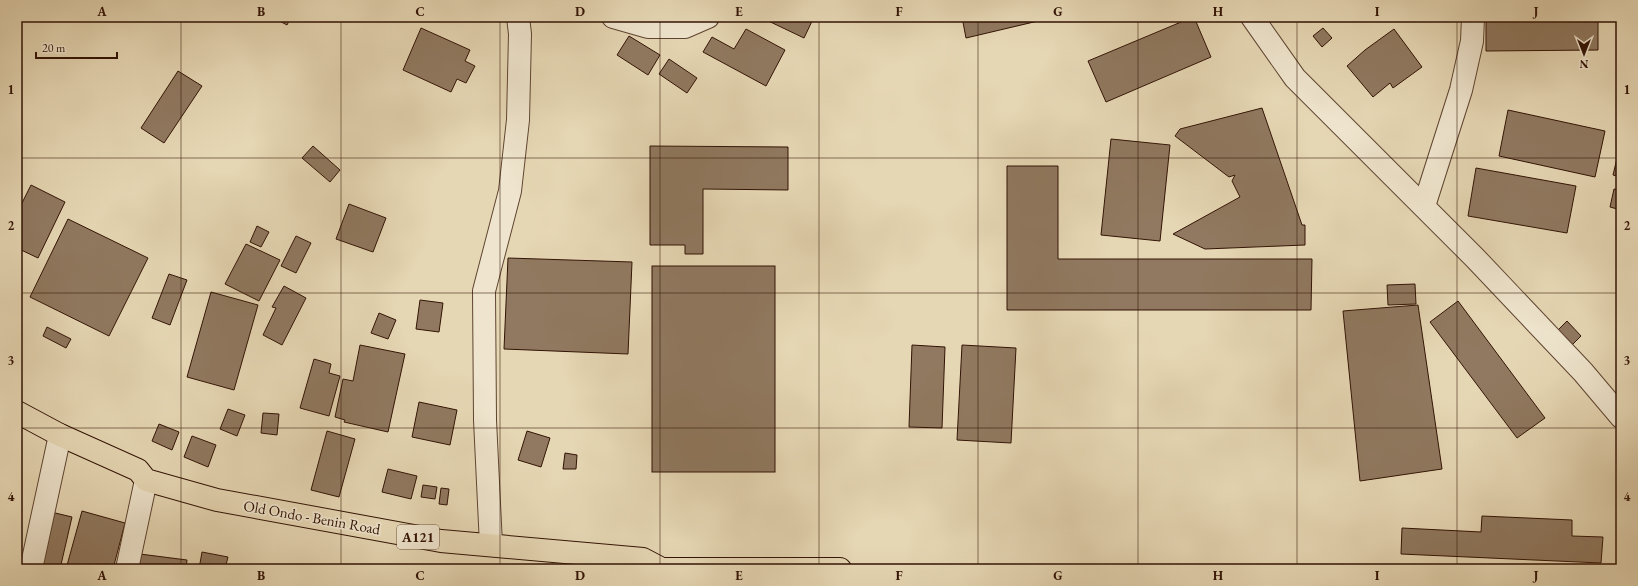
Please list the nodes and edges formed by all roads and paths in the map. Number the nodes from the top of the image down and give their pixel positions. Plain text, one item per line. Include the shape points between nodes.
1 (518, 17) edge
2 (613, 17) edge
3 (708, 17) edge
4 (1252, 17) edge
5 (1473, 17) edge
6 (1424, 206) junction
7 (17, 412) edge
8 (1621, 417) edge
9 (60, 435) junction
10 (146, 480) junction
11 (491, 545) junction
12 (31, 569) edge
13 (127, 569) edge
14 (662, 569) edge
15 (840, 569) edge

1 - 11 street via 518,120 510,191 484,290 485,420
2 - 3 street via 648,27 685,27
4 - 6 street via 1295,78
5 - 6 street via 1472,41 1461,90
6 - 8 street via 1578,366
7 - 9 main road, Old Ondo - Benin Road / A121
9 - 10 main road, Old Ondo - Benin Road / A121 via 138,470
9 - 12 street
10 - 11 main road, Old Ondo - Benin Road / A121 via 217,500 441,541
10 - 13 street
11 - 14 main road, Old Ondo - Benin Road / A121 via 643,559
14 - 15 main road, Old Ondo - Benin Road / A121

